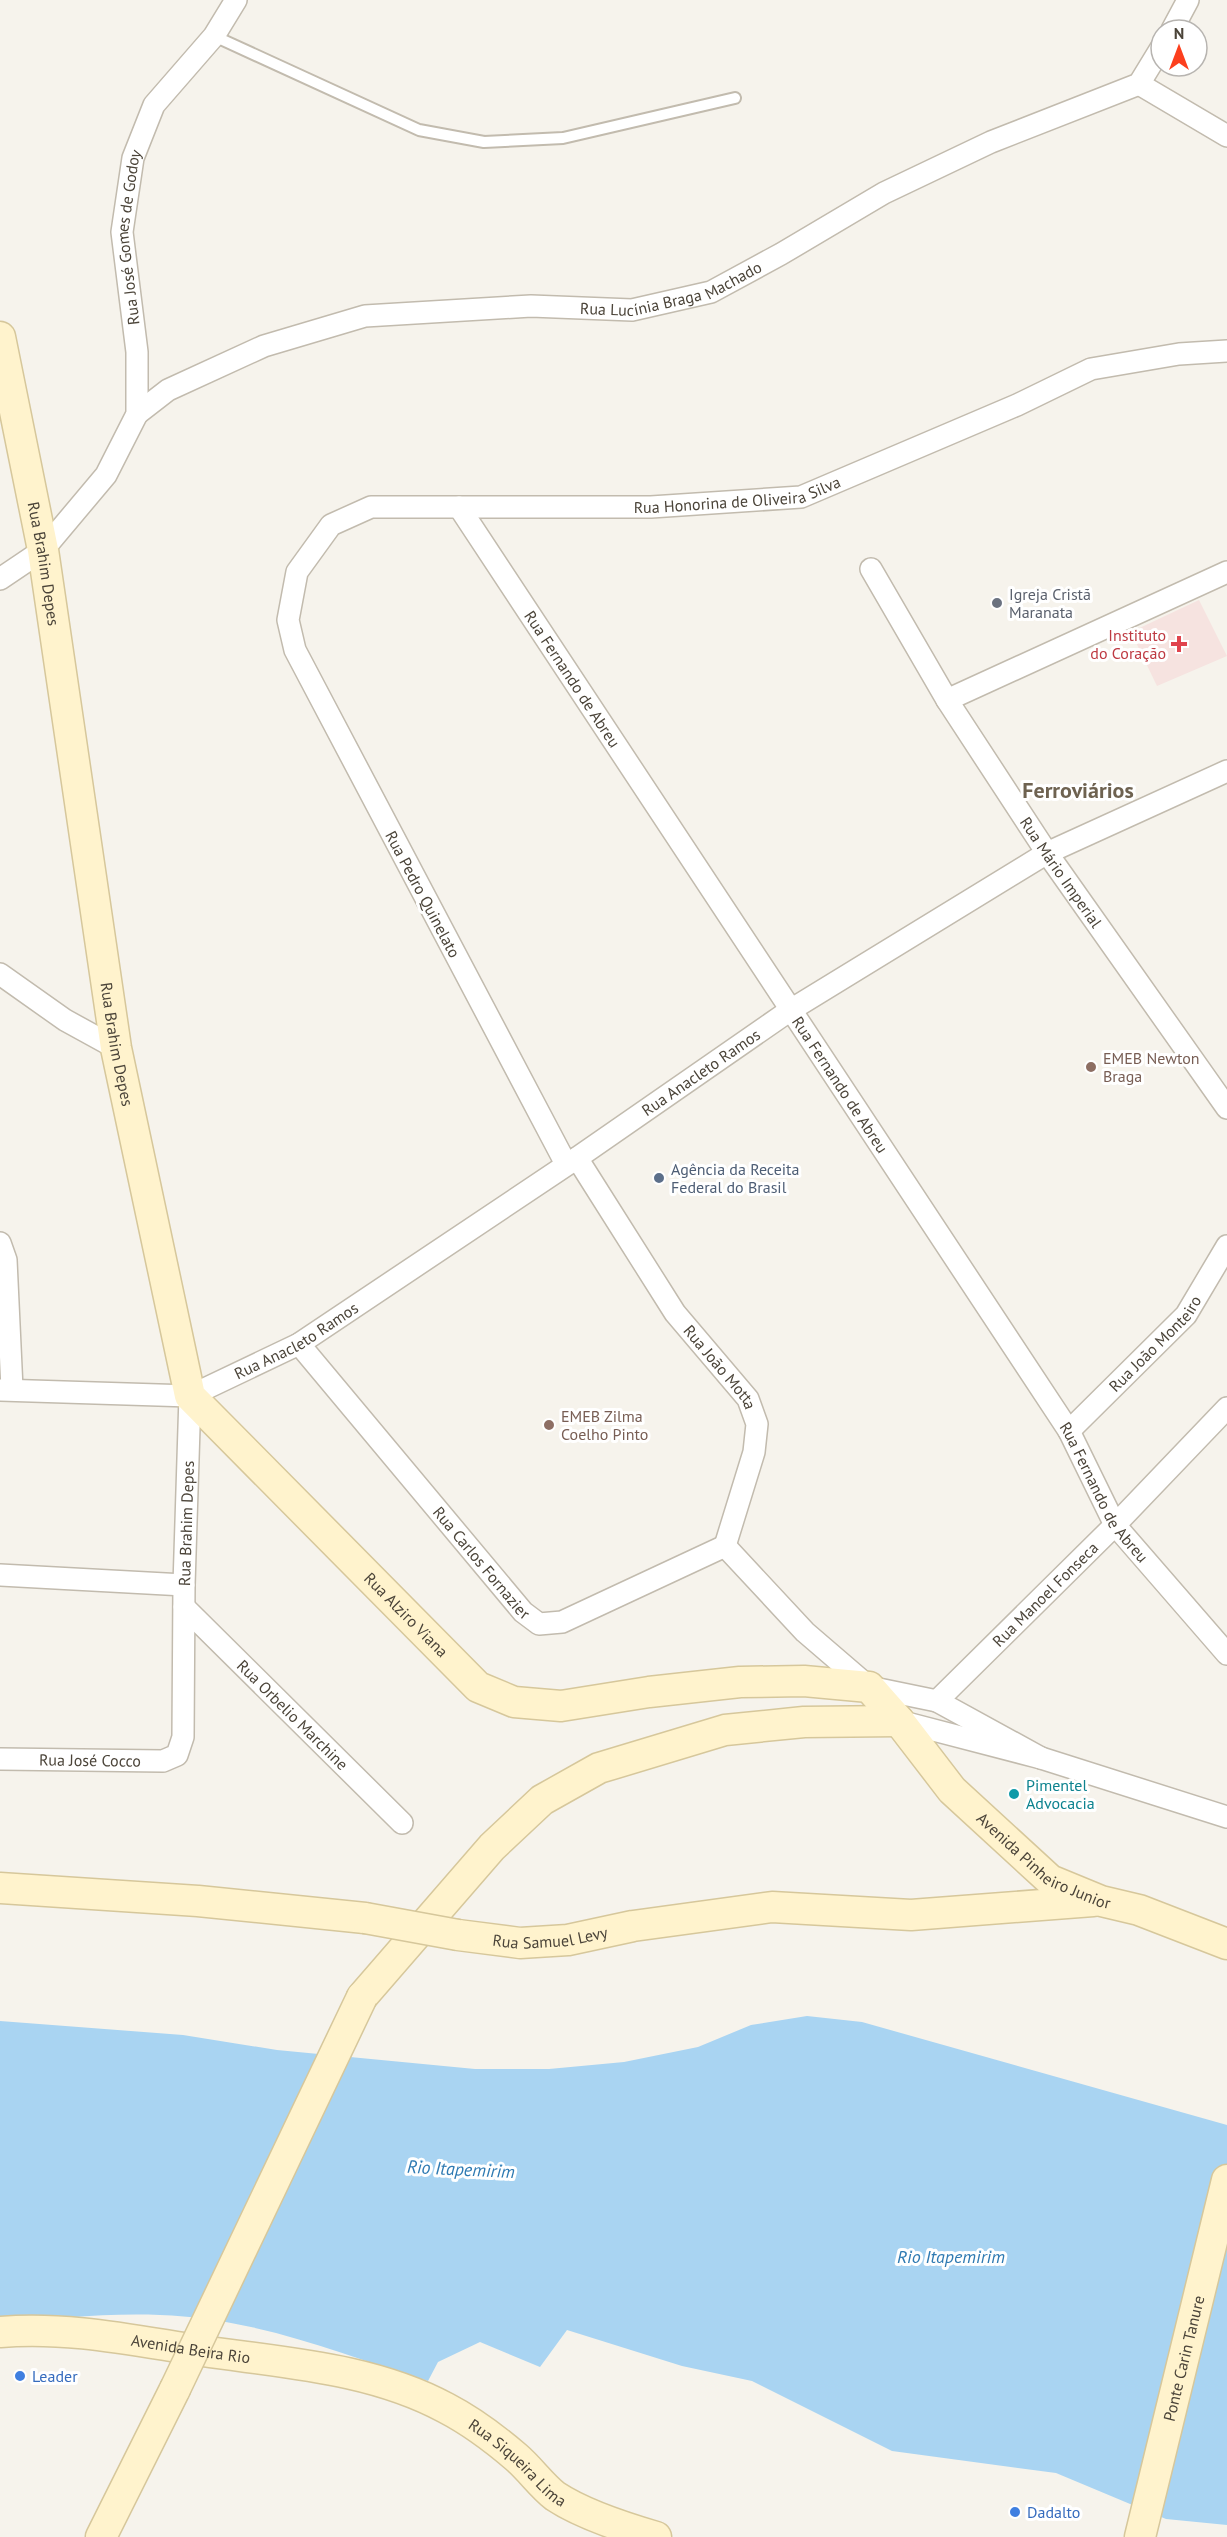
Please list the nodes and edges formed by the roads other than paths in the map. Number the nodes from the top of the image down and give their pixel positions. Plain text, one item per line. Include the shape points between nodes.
1 (236, 0) edge
2 (1188, 0) edge
3 (1178, 18) edge
4 (214, 36) junction
5 (1149, 68) edge
6 (1139, 84) junction
7 (735, 98) dead end
8 (1227, 136) edge
9 (0, 337) edge
10 (1227, 351) edge
11 (137, 414) junction
12 (459, 507) junction
13 (43, 550) junction
14 (871, 569) dead end
15 (1227, 572) edge
16 (0, 579) edge
17 (288, 620) joint
18 (947, 700) junction
19 (1227, 771) edge
20 (1047, 853) junction
21 (0, 974) edge
22 (789, 1011) junction
23 (116, 1048) junction
24 (1227, 1108) edge
25 (572, 1161) junction
26 (1227, 1246) edge
27 (2, 1254) edge
28 (299, 1344) junction
29 (6, 1390) edge
30 (190, 1396) junction
31 (1227, 1408) edge
32 (1069, 1431) junction
33 (1115, 1524) junction
34 (725, 1546) junction
35 (0, 1575) edge
36 (184, 1585) junction
37 (184, 1607) junction
38 (1227, 1652) edge
39 (869, 1687) junction
40 (937, 1701) junction
41 (899, 1721) junction
42 (177, 1755) joint
43 (1041, 1758) junction
44 (0, 1759) edge
45 (1227, 1817) edge
46 (402, 1823) dead end
47 (0, 1888) edge
48 (1101, 1901) junction
49 (1227, 1944) edge
50 (1227, 2180) edge
51 (0, 2332) edge
52 (382, 2380) joint
53 (101, 2537) edge
54 (656, 2537) edge
55 (1140, 2537) edge

1 - 4 street, Rua José Gomes de Godoy
2 - 3 street
4 - 7 lane via 419,130 484,142 563,138
4 - 11 street, Rua José Gomes de Godoy via 154,105 133,159 122,232 137,352
5 - 6 street
6 - 8 street
6 - 11 street, Rua Lucínia Braga Machado via 991,142 884,193 711,292 632,310 531,306 364,316 264,346 168,390
9 - 13 main road, Rua Brahim Depes
10 - 12 street, Rua Honorina de Oliveira Silva via 1179,354 1091,369 1017,405 801,497 651,507
11 - 13 street, Rua José Gomes de Godoy via 106,475
12 - 17 street, Rua Honorina de Oliveira Silva via 371,507 331,525 297,572
12 - 22 street, Rua Fernando de Abreu
13 - 16 street, Rua José Gomes de Godoy
13 - 23 main road, Rua Brahim Depes
14 - 18 street, Rua Mário Imperial
15 - 18 street
17 - 25 street, Rua Pedro Quinelato via 295,650
18 - 20 street, Rua Mário Imperial
19 - 20 street, Rua Anacleto Ramos
20 - 22 street, Rua Anacleto Ramos
20 - 24 street, Rua Mário Imperial
21 - 23 street via 65,1020
22 - 25 street, Rua Anacleto Ramos
22 - 32 street, Rua Fernando de Abreu
23 - 30 main road, Rua Brahim Depes
25 - 28 street, Rua Anacleto Ramos
25 - 34 street, Rua João Motta via 675,1313 748,1399 757,1424 754,1452
26 - 32 street, Rua João Monteiro via 1186,1315
27 - 29 street
28 - 30 street, Rua Anacleto Ramos
28 - 34 street, Rua Carlos Fornazier via 523,1612 539,1624 562,1622
29 - 30 street
30 - 36 street, Rua Brahim Depes
30 - 39 main road, Rua Alziro Viana via 478,1687 514,1702 561,1706 740,1682 804,1681
31 - 33 street, Rua Manoel Fonseca
32 - 33 street, Rua Fernando de Abreu
33 - 38 street, Rua Fernando de Abreu
33 - 40 street, Rua Manoel Fonseca
34 - 39 street via 805,1632
35 - 36 street
36 - 37 street, Rua Brahim Depes
37 - 42 street, Rua Brahim Depes via 183,1737
37 - 46 street, Rua Orbelio Marchine
39 - 40 street
39 - 41 main road, Avenida Pinheiro Junior
40 - 43 street
41 - 43 street
41 - 48 main road, Avenida Pinheiro Junior via 952,1790 1026,1859 1050,1880
41 - 53 main road, bridge via 804,1722 725,1730 599,1768 542,1800 492,1846 362,1997
42 - 44 street, Rua José Cocco via 163,1761
43 - 45 street
47 - 48 main road, Rua Samuel Levy, bridge via 198,1901 365,1918 520,1943 568,1940 633,1926 772,1907 911,1915
48 - 49 main road, Avenida Pinheiro Junior via 1139,1910
50 - 55 main road, Ponte Carin Tanure
51 - 52 main road, Avenida Beira Rio via 75,2332
52 - 54 main road, Rua Siqueira Lima via 445,2407 477,2427 516,2457 555,2495 578,2508

